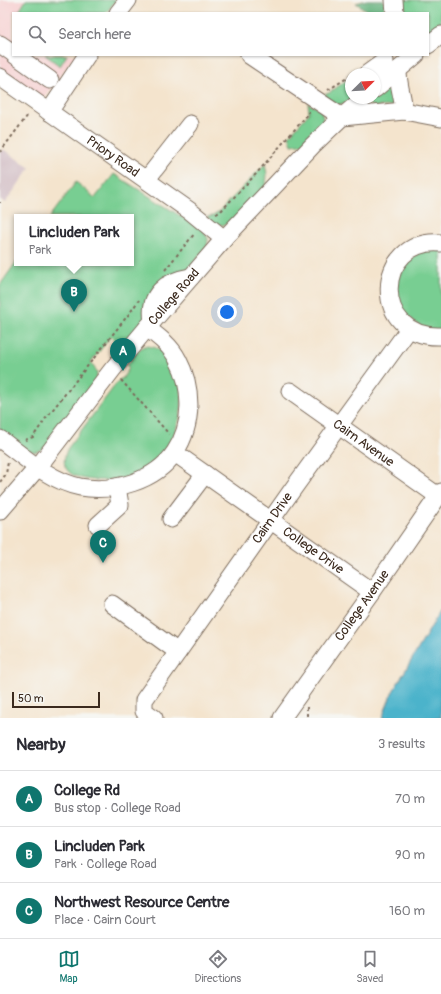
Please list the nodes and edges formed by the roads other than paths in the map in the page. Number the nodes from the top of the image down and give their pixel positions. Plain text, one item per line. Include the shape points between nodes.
1 (128, 0) edge
2 (394, 0) edge
3 (119, 12) edge
4 (395, 12) edge
5 (441, 35) edge
6 (0, 44) edge
7 (429, 45) edge
8 (12, 53) edge
9 (17, 56) edge
10 (86, 56) edge
11 (251, 56) edge
12 (400, 61) edge
13 (381, 68) edge
14 (0, 77) edge
15 (50, 80) dead end
16 (381, 82) edge
17 (352, 104) edge
18 (43, 108) junction
19 (404, 111) junction
20 (342, 116) junction
21 (441, 118) edge
22 (190, 124) dead end
23 (146, 179) junction
24 (224, 239) junction
25 (441, 243) edge
26 (150, 324) junction
27 (409, 329) junction
28 (441, 336) edge
29 (290, 391) dead end
30 (339, 426) junction
31 (0, 439) edge
32 (177, 449) junction
33 (38, 467) junction
34 (204, 474) junction
35 (117, 487) junction
36 (439, 494) edge
37 (0, 512) edge
38 (171, 519) dead end
39 (270, 521) junction
40 (98, 526) dead end
41 (372, 592) junction
42 (112, 604) dead end
43 (178, 652) junction
44 (149, 714) edge
45 (282, 718) edge

1 - 3 street
2 - 4 street
5 - 7 street
6 - 8 street
9 - 15 street
10 - 18 street
11 - 20 street
12 - 13 street
12 - 16 street
12 - 19 street via 398,81
14 - 18 street, Priory Road
17 - 20 street, College Road
18 - 23 street, Priory Road
19 - 20 street
19 - 21 street
20 - 24 street, College Road
22 - 23 street
23 - 24 street, Priory Road
24 - 26 street, College Road
25 - 27 street via 426,243 410,250 399,259 392,271 388,289 390,303 396,315
26 - 32 street via 178,359 186,378 189,398 188,421
26 - 33 street, College Road
27 - 28 street via 425,336
27 - 30 street, Cairn Drive
29 - 30 street, Cairn Avenue
30 - 36 street, Cairn Avenue
30 - 39 street, Cairn Drive
31 - 33 street
32 - 34 street, College Drive
32 - 35 street via 149,475
33 - 35 street via 79,487
33 - 37 street, College Road
34 - 38 street
34 - 39 street, College Drive
35 - 40 street via 120,506
36 - 41 street, College Avenue
39 - 41 street, College Drive
39 - 43 street, Cairn Drive
41 - 45 street, College Avenue
42 - 43 street
43 - 44 street, Cairn Drive via 144,700

